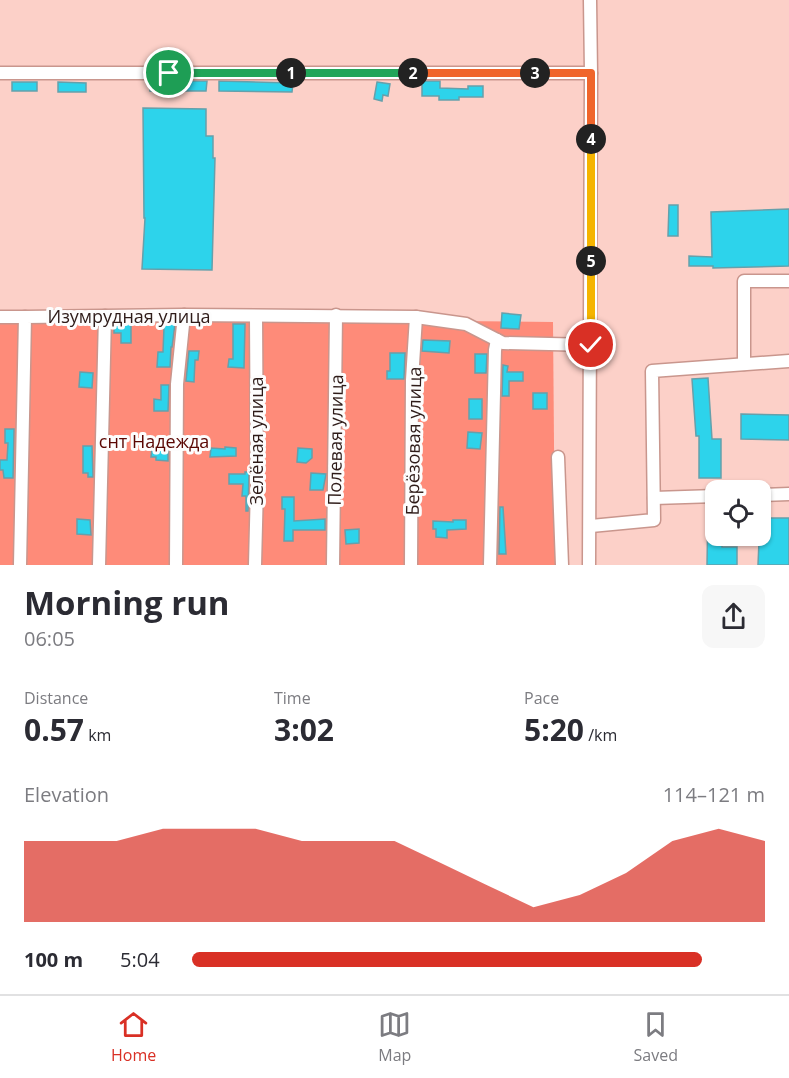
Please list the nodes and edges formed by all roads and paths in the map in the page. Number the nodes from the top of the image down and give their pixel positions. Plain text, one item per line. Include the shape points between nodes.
1 (590, 0) edge
2 (0, 73) edge
3 (591, 73) junction
4 (789, 281) edge
5 (184, 315) junction
6 (336, 315) junction
7 (105, 316) junction
8 (0, 317) edge
9 (26, 317) junction
10 (256, 317) junction
11 (416, 317) junction
12 (497, 340) junction
13 (591, 345) junction
14 (789, 361) edge
15 (744, 364) junction
16 (558, 457) dead end
17 (789, 494) edge
18 (771, 495) edge
19 (705, 496) edge
20 (654, 498) junction
21 (591, 526) junction
22 (21, 565) edge
23 (99, 565) edge
24 (176, 565) edge
25 (255, 565) edge
26 (333, 565) edge
27 (411, 565) edge
28 (490, 565) edge
29 (562, 565) edge
30 (589, 565) edge

1 - 3 street
2 - 3 street
3 - 13 street
4 - 15 street via 744,282
5 - 7 street, Изумрудная улица
5 - 10 street, Изумрудная улица
5 - 24 street via 177,384
6 - 10 street, Изумрудная улица
6 - 11 street, Изумрудная улица
6 - 26 street, Полевая улица
7 - 9 street, Изумрудная улица
7 - 23 street
8 - 9 street
9 - 22 street, Изумрудная улица
10 - 25 street, Зелёная улица
11 - 12 street, Изумрудная улица via 466,324
11 - 27 street, Берёзовая улица
12 - 13 street
12 - 28 street
13 - 21 street
14 - 15 street
15 - 20 street via 652,371
16 - 29 street
17 - 18 street
19 - 20 street
20 - 21 street via 654,520
21 - 30 street

